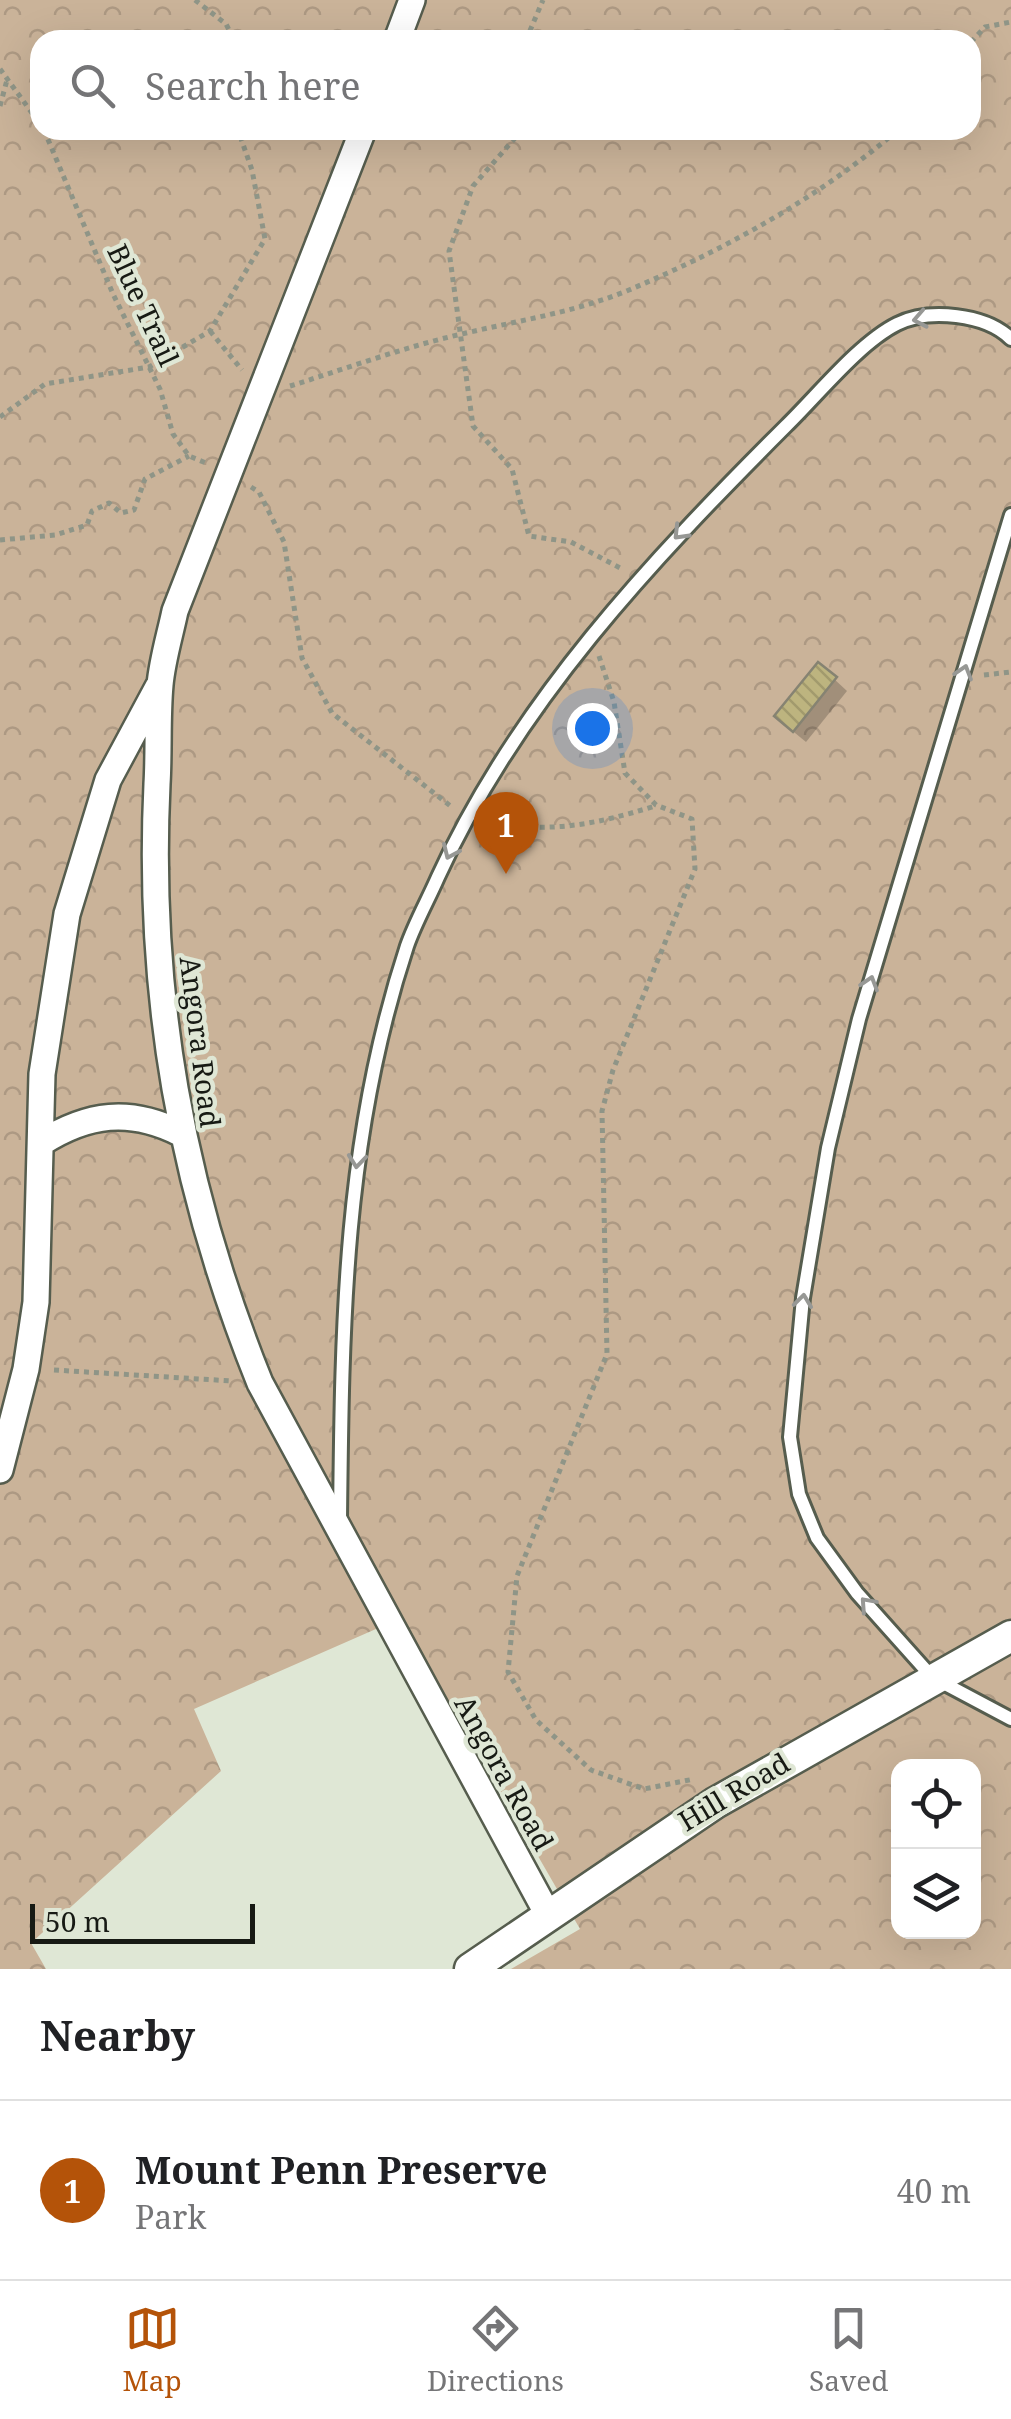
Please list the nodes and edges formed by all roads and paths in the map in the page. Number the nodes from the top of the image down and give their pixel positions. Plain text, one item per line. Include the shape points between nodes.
1 (194, 0) edge
2 (412, 0) edge
3 (544, 0) edge
4 (1011, 22) edge
5 (229, 30) edge
6 (401, 30) edge
7 (530, 30) edge
8 (981, 31) edge
9 (0, 69) edge
10 (7, 80) junction
11 (0, 106) edge
12 (30, 111) edge
13 (48, 140) edge
14 (242, 140) edge
15 (359, 140) edge
16 (513, 140) edge
17 (886, 140) edge
18 (210, 332) junction
19 (463, 334) junction
20 (1011, 339) edge
21 (149, 366) junction
22 (262, 394) junction
23 (0, 417) edge
24 (189, 456) junction
25 (229, 473) junction
26 (1011, 515) edge
27 (0, 540) edge
28 (640, 579) junction
29 (592, 634) junction
30 (160, 682) junction
31 (656, 806) junction
32 (465, 818) junction
33 (180, 1133) junction
34 (41, 1143) junction
35 (26, 1369) junction
36 (260, 1383) junction
37 (0, 1470) edge
38 (340, 1536) junction
39 (1011, 1636) edge
40 (932, 1677) junction
41 (1011, 1719) edge
42 (698, 1779) dead end
43 (547, 1913) junction
44 (470, 1969) edge

1 - 5 path
2 - 6 street
3 - 7 path
4 - 8 path
9 - 10 path, Blue Trail
10 - 11 path
10 - 12 path, Blue Trail
13 - 21 path, Blue Trail
14 - 18 path via 265,239
15 - 22 street, Angora Road
16 - 19 path via 473,186 449,251
17 - 19 path via 842,178 750,232 628,290 546,318
18 - 21 path
18 - 22 path
19 - 22 path
19 - 28 path via 474,426 512,470 529,536 571,542
20 -> 28 lane via 949,314 898,324 849,364
21 - 23 path via 45,384
21 - 24 path, Blue Trail via 172,434
22 - 25 street, Angora Road
24 - 25 path
24 - 27 path via 145,480 134,510 121,513 109,502 92,510 87,525
25 - 30 street, Angora Road via 175,611
25 - 32 path via 258,492 284,542 302,658 332,713
40 -> 26 lane via 856,1593 818,1538 798,1494 790,1438 803,1298 828,1148 859,1019
28 - 29 lane
29 - 31 path via 614,702 626,774
29 - 32 lane
30 - 33 street, Angora Road via 154,917
30 - 34 street via 108,780 84,846 53,984
31 - 32 path via 590,826 533,831
31 - 42 path via 692,818 695,869 602,1111 607,1354 517,1576 508,1672 536,1720 591,1770 644,1789
32 -> 38 lane via 408,944 362,1117 342,1300
33 - 34 street via 126,1115 94,1118
33 - 36 street, Angora Road via 213,1259
34 - 35 street via 36,1302
35 - 36 path
35 - 37 street
36 - 38 street, Angora Road
38 - 43 street, Angora Road
39 - 40 street, Hill Road
40 - 41 lane
40 - 43 street, Hill Road via 699,1812
43 - 44 street, Hill Road

